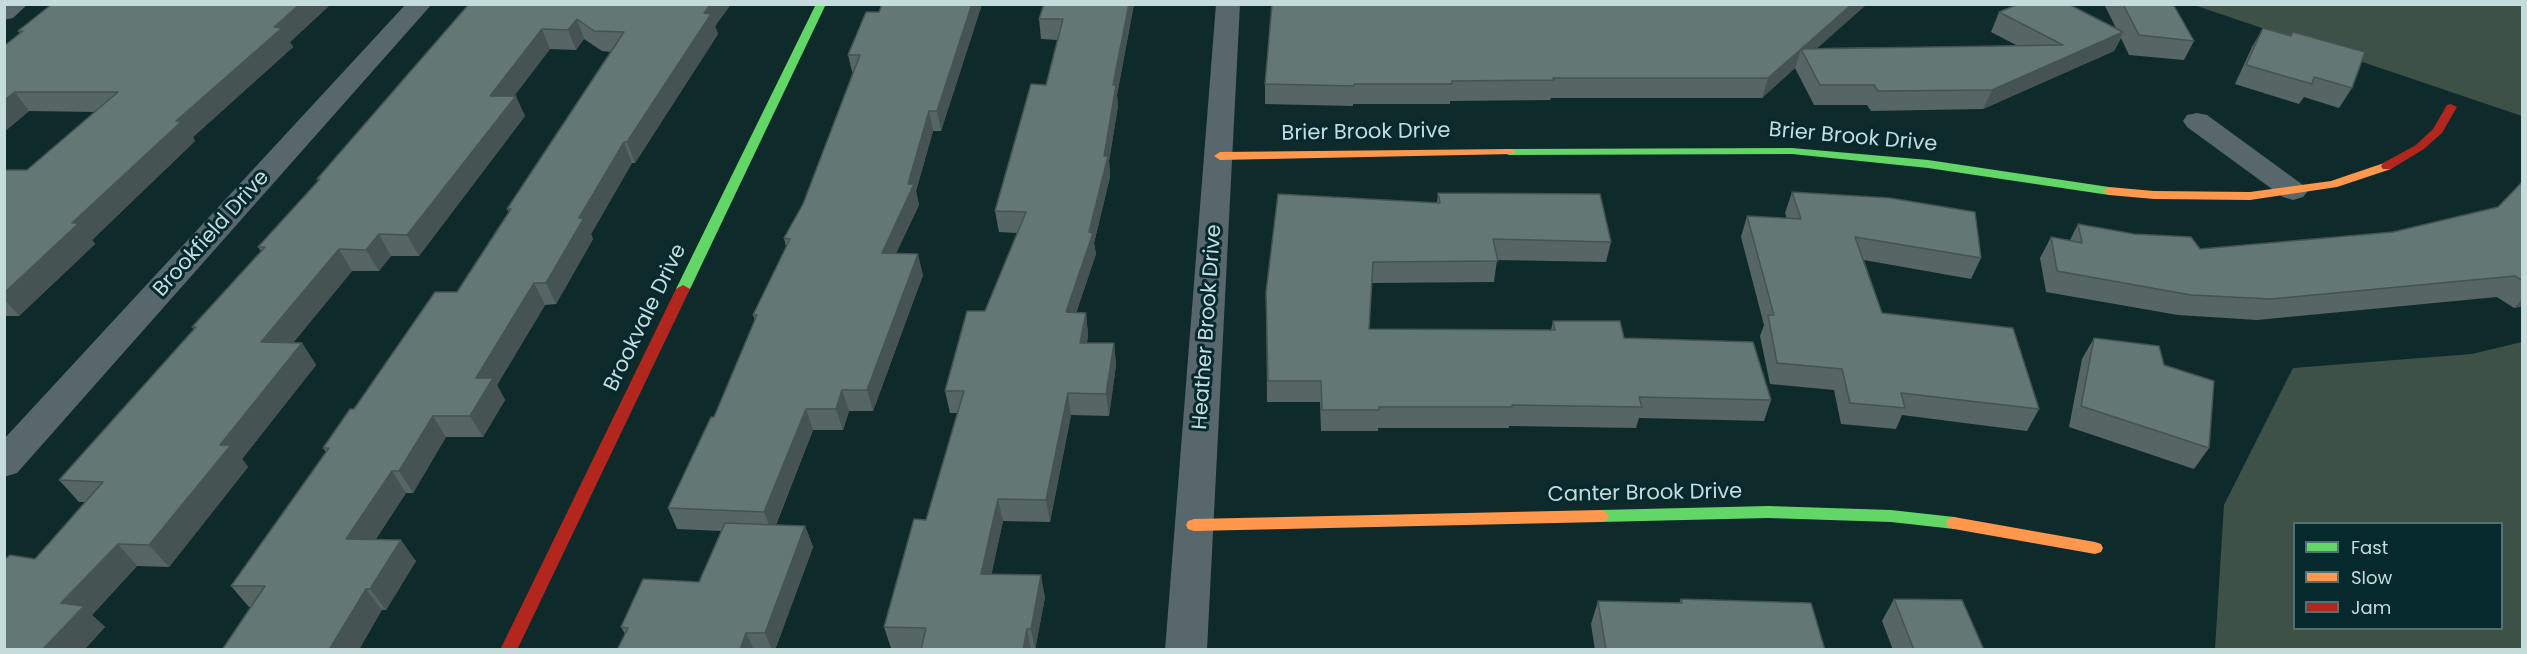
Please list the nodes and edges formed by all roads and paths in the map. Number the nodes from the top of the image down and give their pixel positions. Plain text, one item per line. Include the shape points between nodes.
1 (16, 4) edge
2 (420, 4) edge
3 (821, 4) edge
4 (1228, 4) edge
5 (4, 13) edge
6 (2451, 106) dead end
7 (2197, 121) dead end
8 (1220, 156) junction
9 (2293, 191) junction
10 (4, 464) edge
11 (1194, 525) junction
12 (2095, 548) dead end
13 (508, 650) edge
14 (1186, 650) edge

1 - 5 street
2 - 10 street, Brookfield Drive
3 - 13 street, Brookvale Drive
4 - 8 street, Heather Brook Drive
6 - 9 street, Brier Brook Drive via 2438,131 2397,162 2333,184
7 - 9 street
8 - 9 street, Brier Brook Drive via 1792,151 1928,164 2154,195 2250,196
8 - 11 street, Heather Brook Drive
11 - 12 street, Canter Brook Drive via 1768,512 1892,516 1981,526
11 - 14 street, Heather Brook Drive

